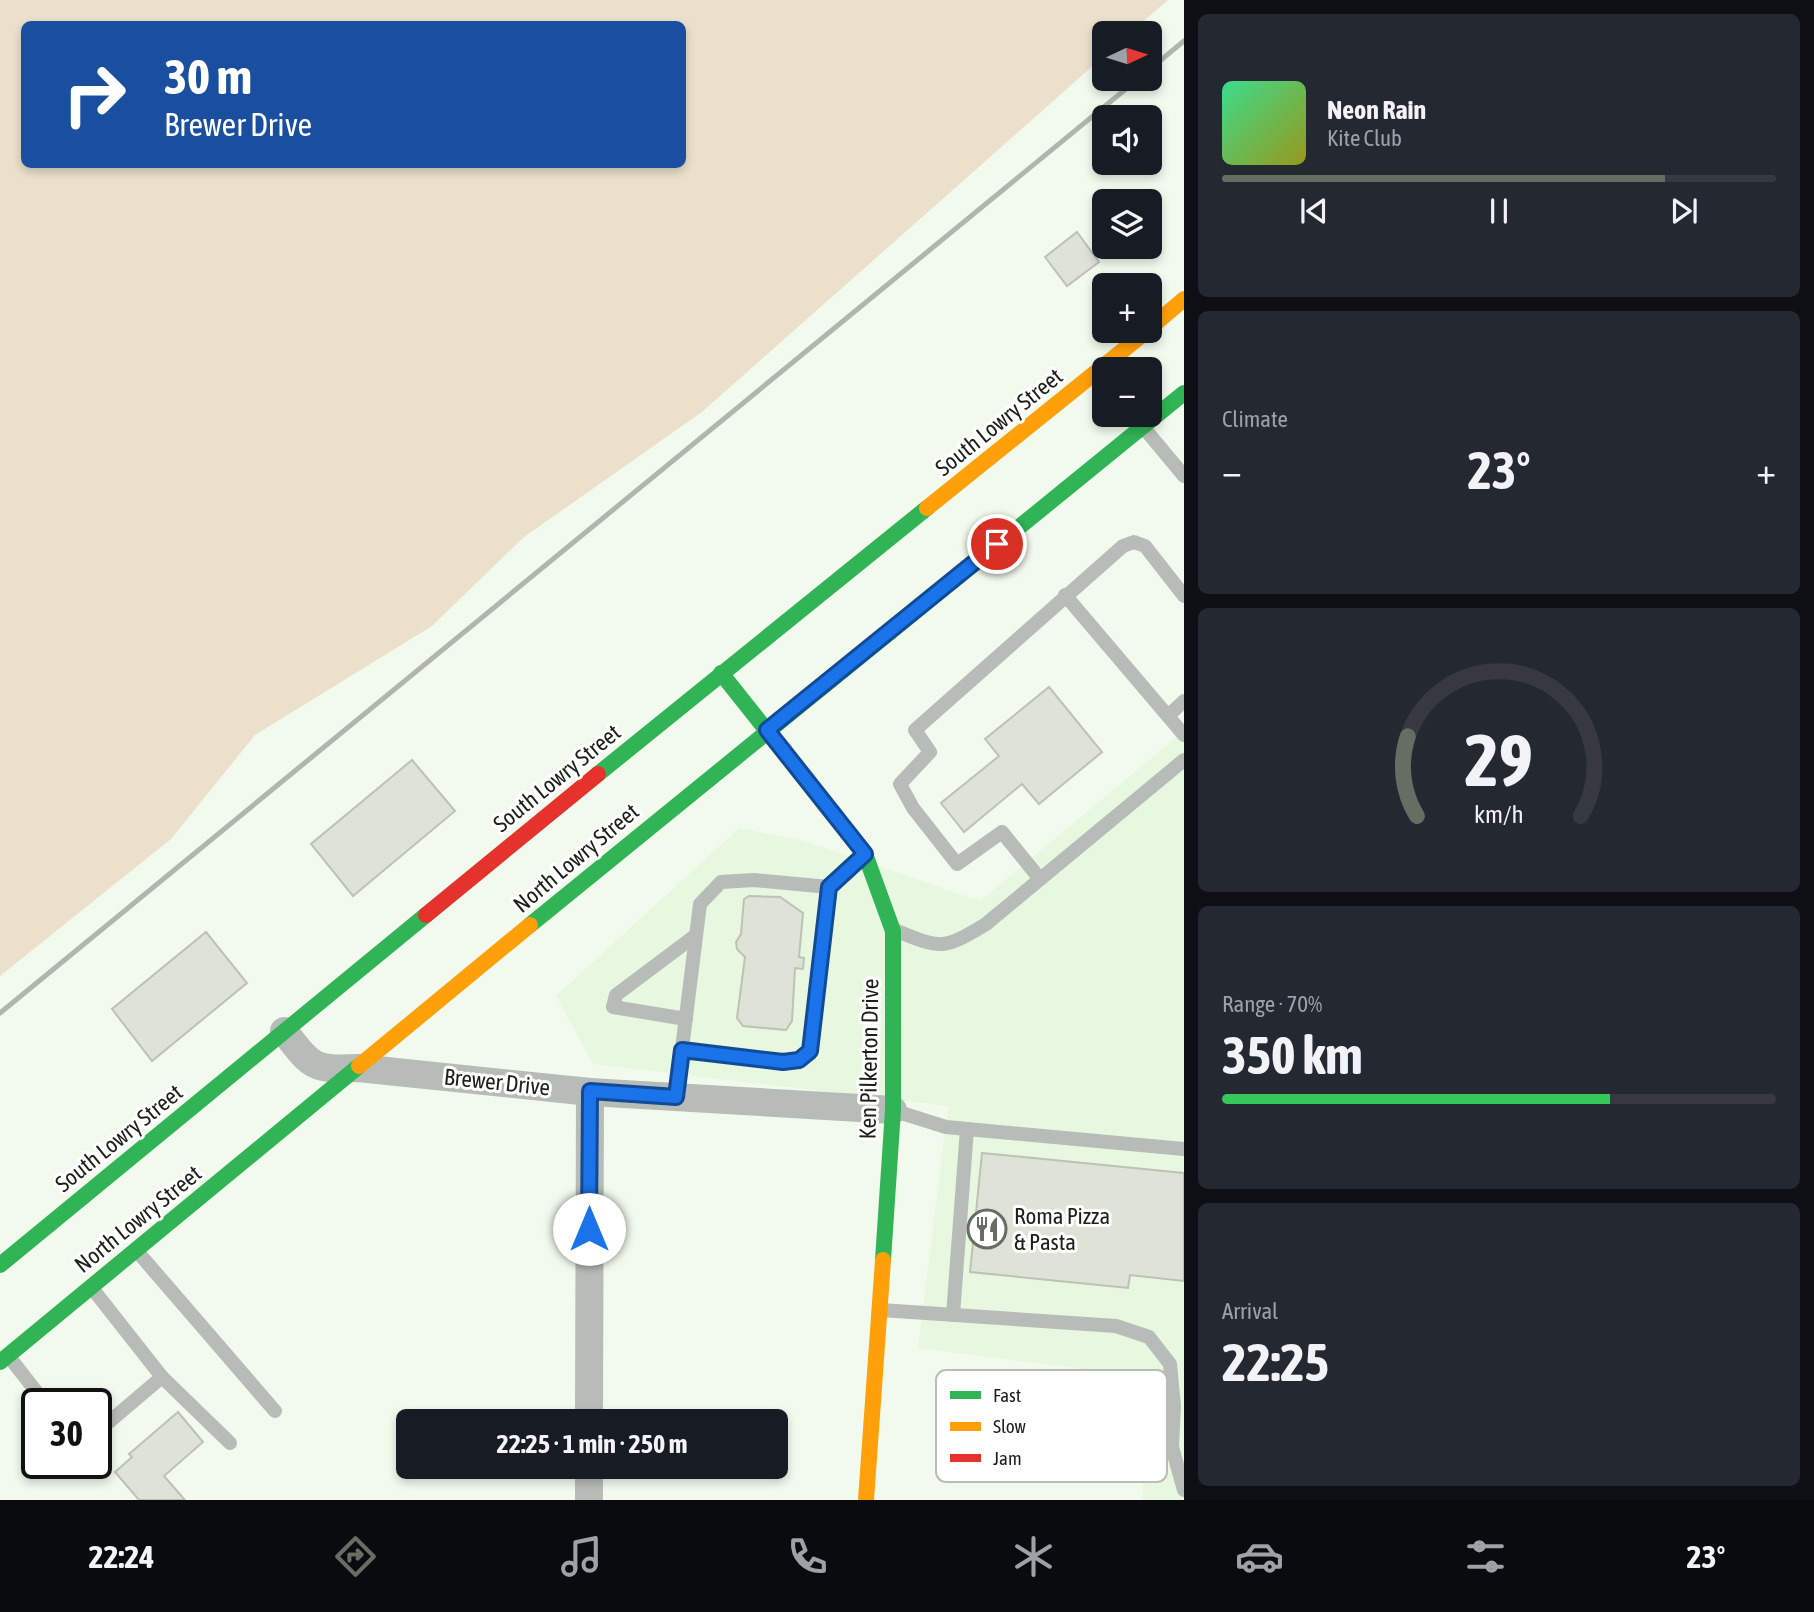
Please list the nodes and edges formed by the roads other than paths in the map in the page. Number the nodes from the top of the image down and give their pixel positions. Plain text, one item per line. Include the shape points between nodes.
1 (1184, 299) edge
2 (1162, 317) edge
3 (1134, 343) edge
4 (1119, 357) edge
5 (1092, 382) edge
6 (1184, 393) edge
7 (1162, 407) edge
8 (1132, 427) edge
9 (1144, 427) edge
10 (1184, 476) edge
11 (1065, 595) junction
12 (1184, 596) edge
13 (721, 673) junction
14 (1184, 701) edge
15 (1168, 716) junction
16 (767, 730) junction
17 (1184, 735) edge
18 (1184, 760) edge
19 (865, 854) junction
20 (1040, 879) junction
21 (829, 887) junction
22 (892, 929) junction
23 (696, 935) junction
24 (686, 1019) junction
25 (284, 1031) junction
26 (682, 1050) junction
27 (358, 1068) junction
28 (590, 1091) junction
29 (676, 1097) junction
30 (893, 1110) junction
31 (967, 1129) junction
32 (1184, 1149) edge
33 (136, 1251) junction
34 (0, 1265) edge
35 (91, 1287) junction
36 (880, 1310) junction
37 (953, 1315) junction
38 (4, 1359) edge
39 (162, 1377) junction
40 (31, 1388) edge
41 (589, 1409) edge
42 (275, 1411) dead end
43 (112, 1419) edge
44 (229, 1443) dead end
45 (589, 1479) edge
46 (1184, 1490) edge
47 (589, 1500) edge
48 (866, 1500) edge

1 - 2 main road, South Lowry Street
3 - 4 main road, South Lowry Street
5 - 13 main road, South Lowry Street
6 - 7 main road, North Lowry Street
8 - 16 main road, North Lowry Street
9 - 10 lane
11 - 12 lane via 1114,552 1135,542 1145,546
11 - 15 lane
11 - 20 lane via 915,730 930,752 900,785 957,864 1002,832
13 - 16 main road, Ken Pilkerton Drive
13 - 25 main road, South Lowry Street
14 - 15 lane
15 - 17 lane
16 - 19 main road, Ken Pilkerton Drive
16 - 27 main road, North Lowry Street
18 - 20 lane
19 - 21 lane
19 - 22 main road, Ken Pilkerton Drive
20 - 22 lane via 986,924 951,945 927,943
21 - 23 lane via 754,880 721,882 700,904
21 - 26 lane via 810,1051 799,1060 783,1062
22 - 30 main road, Ken Pilkerton Drive
23 - 24 lane
23 - 24 lane via 616,995 613,1007
24 - 26 lane
25 - 27 street, Brewer Drive via 309,1063 328,1069
25 - 34 main road, South Lowry Street
26 - 29 lane
27 - 28 street, Brewer Drive
27 - 33 main road, North Lowry Street
28 - 29 street, Brewer Drive
28 - 41 street
29 - 30 street, Brewer Drive
30 - 31 lane
30 - 36 main road, Ken Pilkerton Drive
31 - 32 lane
31 - 37 lane
33 - 35 main road, North Lowry Street
33 - 42 lane
35 - 38 main road, North Lowry Street
35 - 39 lane
36 - 37 lane
36 - 48 main road, Ken Pilkerton Drive
37 - 46 lane via 1116,1326 1149,1337 1170,1364 1172,1447
38 - 40 lane
39 - 43 lane
39 - 44 lane
45 - 47 street

